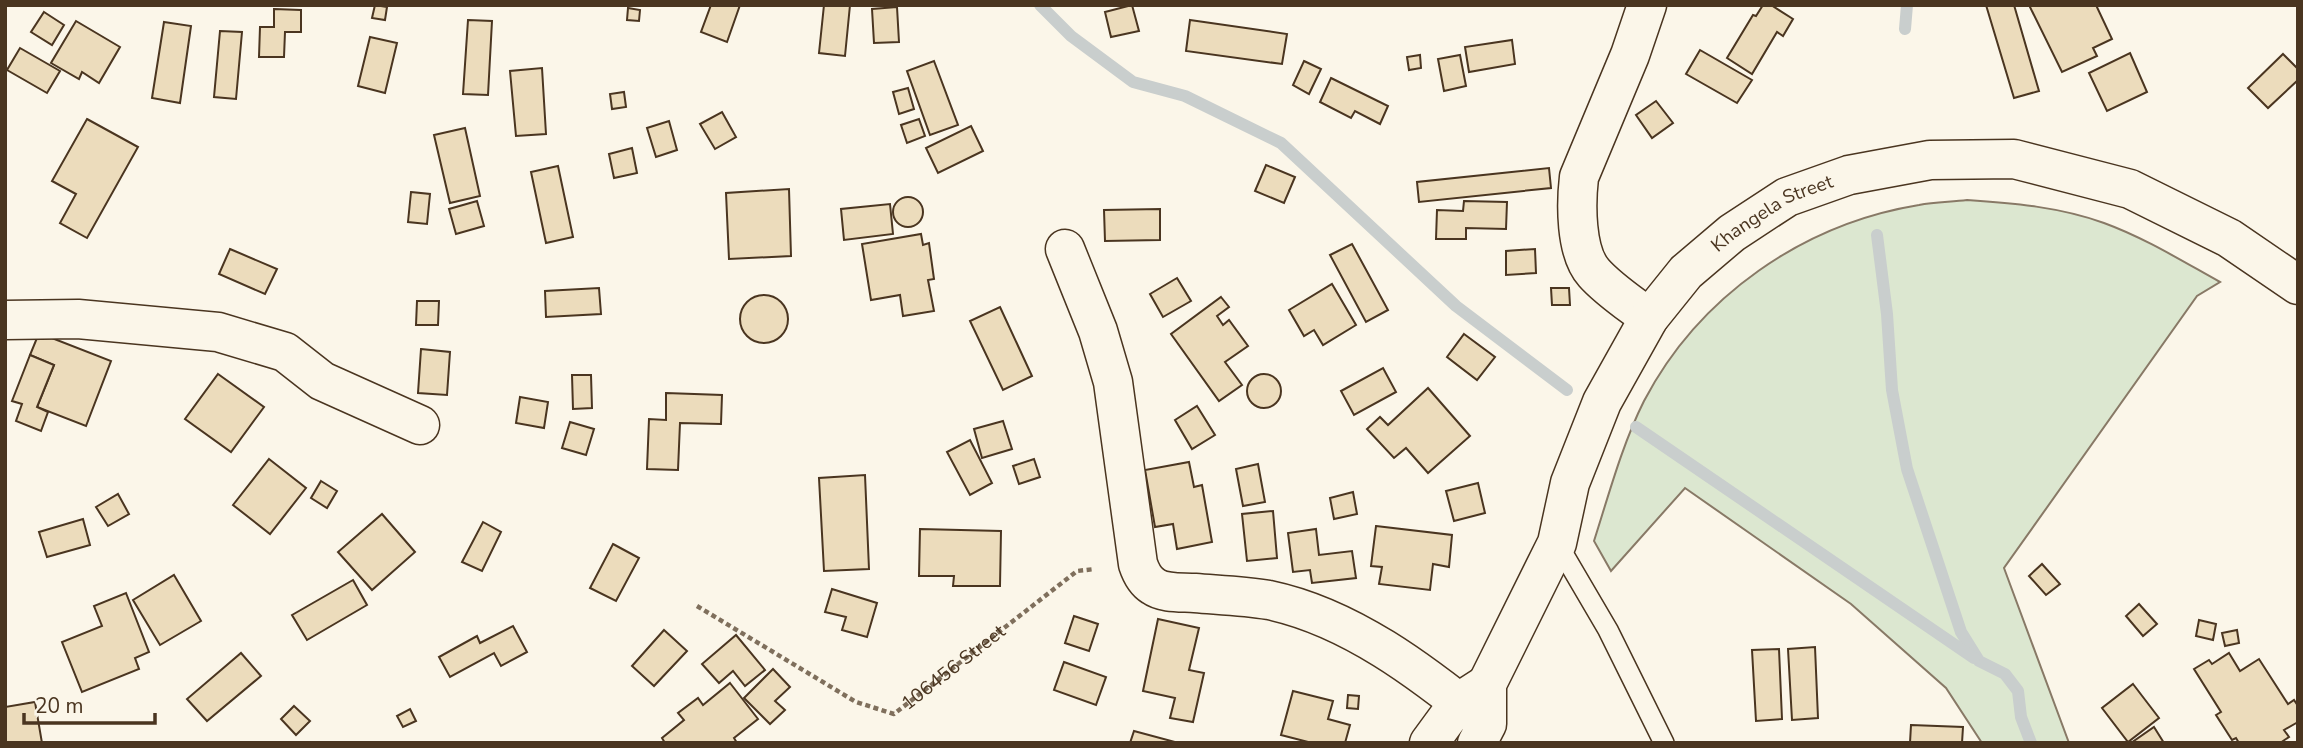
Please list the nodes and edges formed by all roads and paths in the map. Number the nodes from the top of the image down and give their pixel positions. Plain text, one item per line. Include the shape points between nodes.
1 (1647, 5) edge
2 (1065, 249) dead end
3 (2298, 285) edge
4 (1649, 318) junction
5 (5, 320) edge
6 (420, 425) dead end
7 (1557, 543) junction
8 (1138, 565) junction
9 (697, 606) dead end
10 (1478, 713) edge
11 (1429, 743) edge
12 (1664, 743) edge

1 - 4 street via 1577,189 1585,259 1593,272
2 - 8 street via 1113,382
3 - 4 street, Khangela Street via 2230,237 2130,189 2014,159 1930,160 1849,175 1787,197 1695,264
4 - 7 street, Khangela Street via 1602,402 1570,483
5 - 6 street via 78,319 218,332 285,352 322,381
7 - 10 street, Khangela Street
7 - 12 lane via 1608,630
8 - 9 path, 106456 Street via 1077,571 894,714 856,702
8 - 10 street via 1154,587 1171,592 1267,600 1306,610 1372,642
10 - 11 street, Khangela Street

